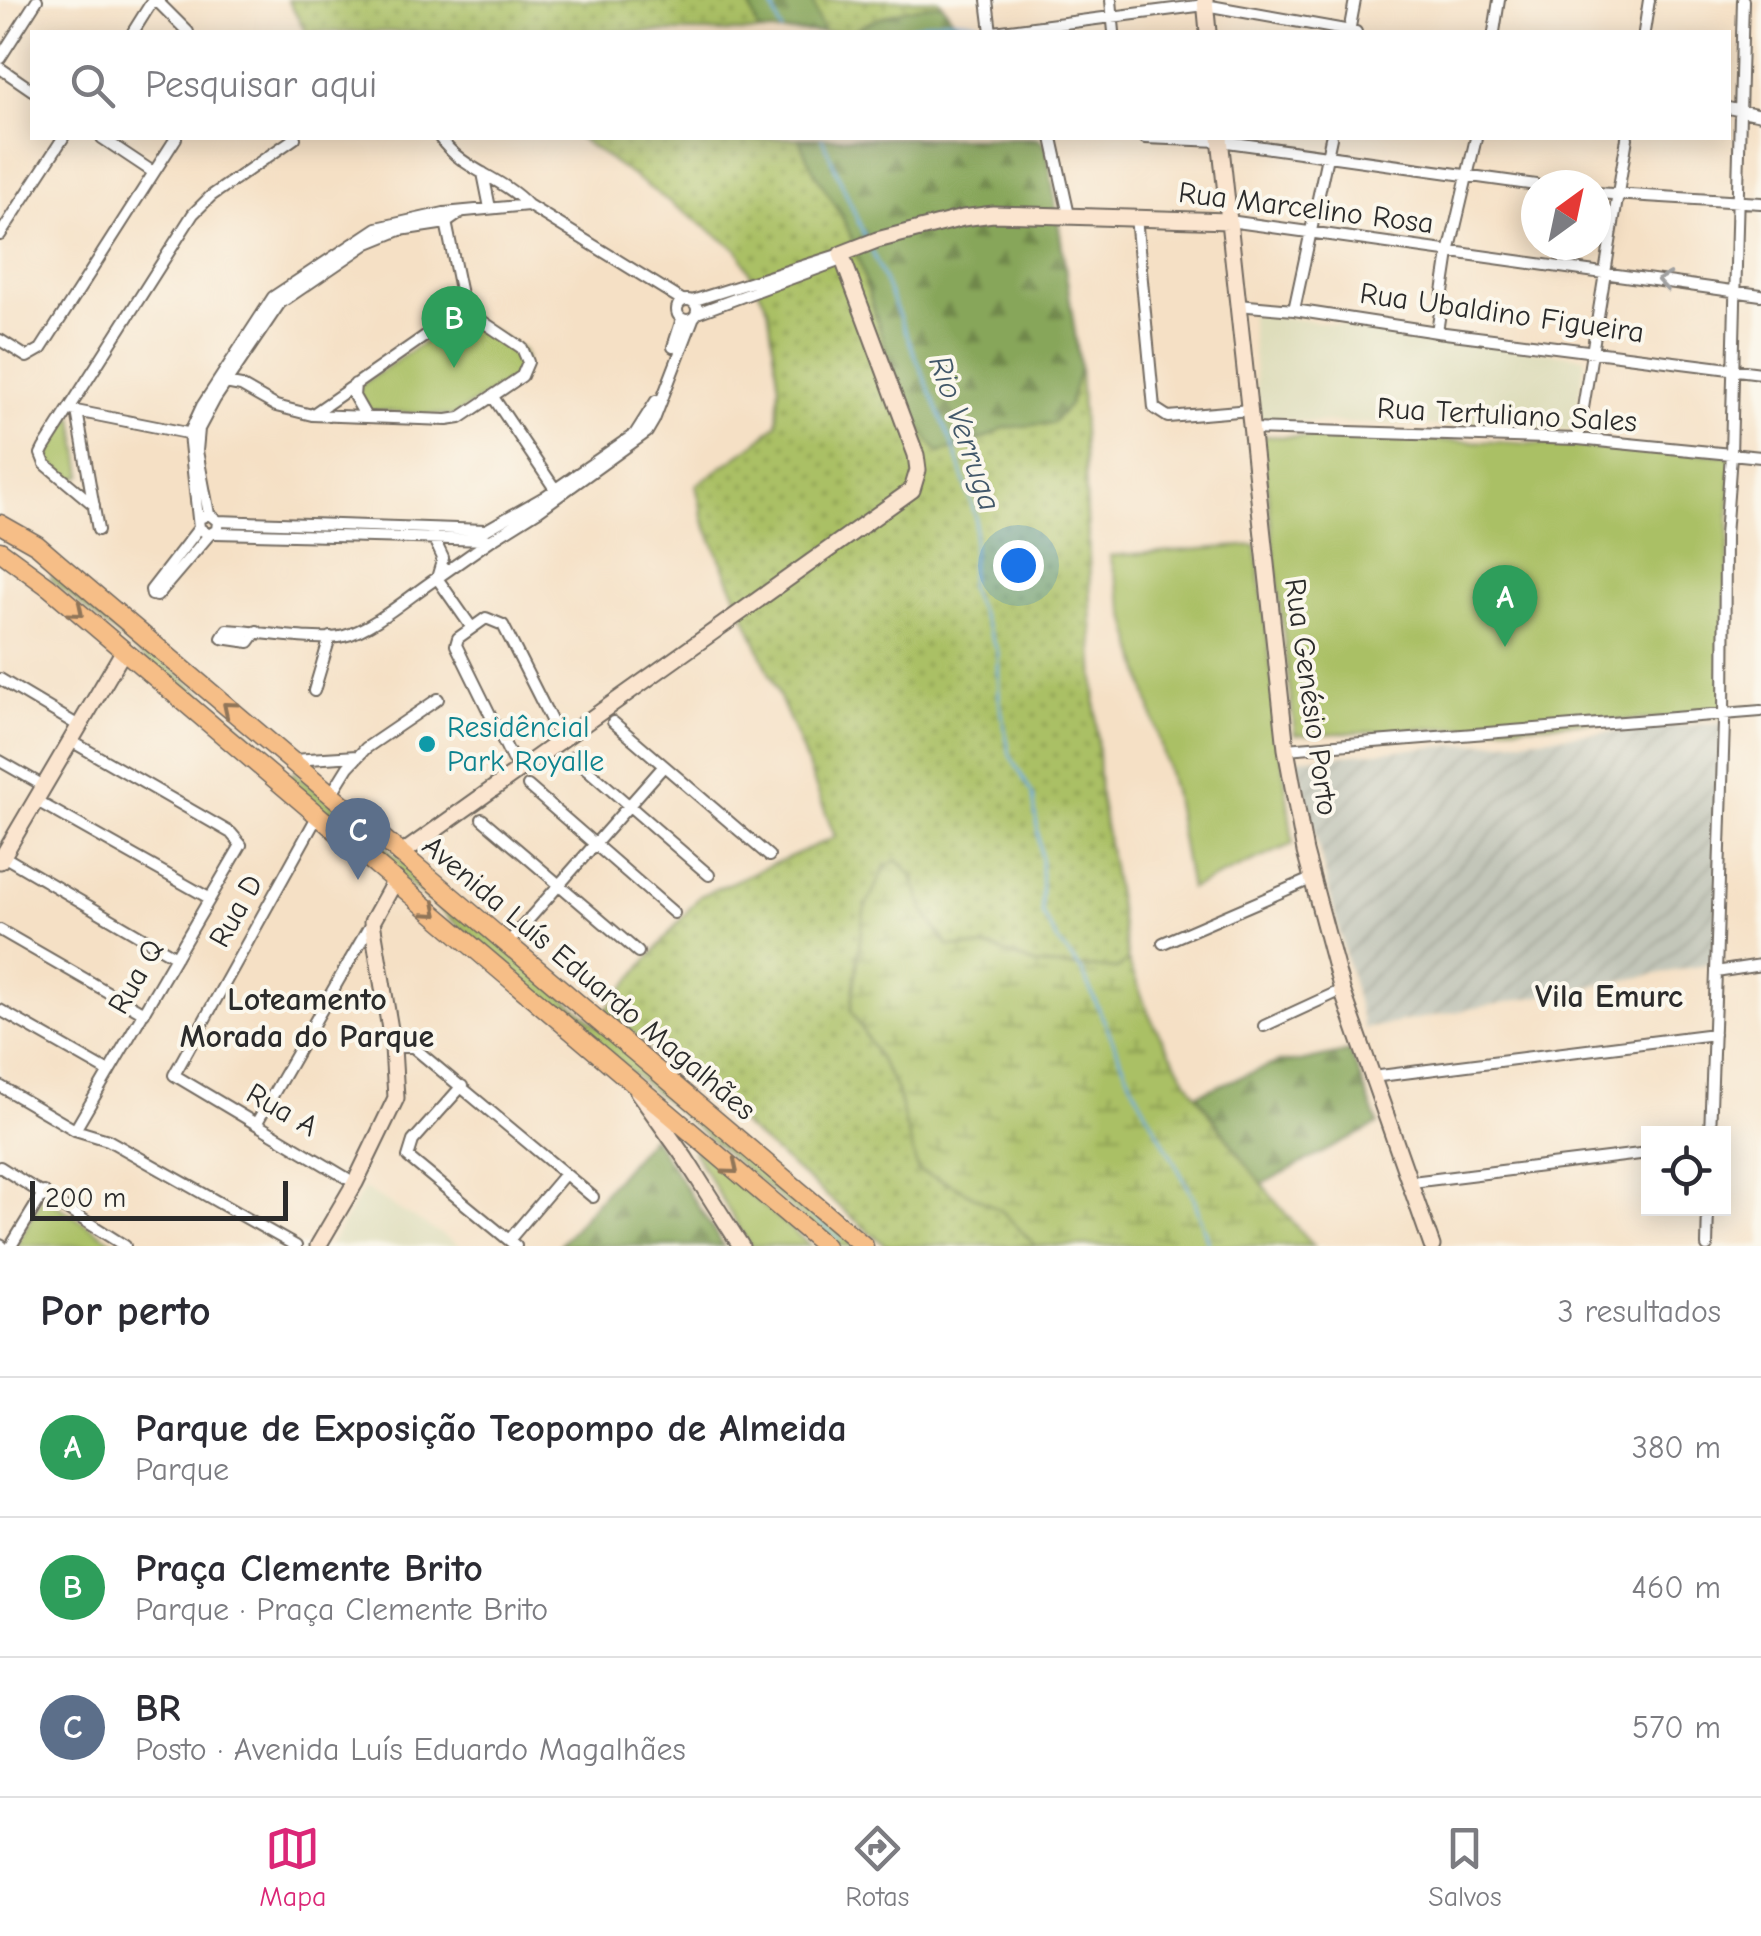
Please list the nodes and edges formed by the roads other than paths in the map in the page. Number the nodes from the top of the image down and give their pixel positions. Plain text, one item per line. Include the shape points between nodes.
1 (36, 0) edge
2 (154, 0) edge
3 (987, 0) edge
4 (1111, 0) edge
5 (1355, 0) edge
6 (1499, 0) edge
7 (1649, 0) edge
8 (1744, 0) edge
9 (1205, 2) edge
10 (1113, 19) junction
11 (134, 30) edge
12 (186, 30) edge
13 (993, 30) edge
14 (1011, 30) edge
15 (1114, 30) edge
16 (1208, 30) edge
17 (1342, 30) edge
18 (1352, 30) edge
19 (1494, 30) edge
20 (1644, 30) edge
21 (0, 58) edge
22 (0, 68) edge
23 (30, 89) edge
24 (1731, 109) edge
25 (1741, 111) junction
26 (1761, 115) edge
27 (63, 140) edge
28 (105, 140) edge
29 (175, 140) edge
30 (291, 140) edge
31 (442, 140) edge
32 (1052, 140) edge
33 (1220, 140) edge
34 (1331, 140) edge
35 (1476, 140) edge
36 (1627, 140) edge
37 (1328, 156) junction
38 (153, 172) junction
39 (482, 173) junction
40 (1470, 176) junction
41 (1521, 183) edge
42 (1611, 195) edge
43 (1617, 196) junction
44 (1738, 202) junction
45 (1761, 203) edge
46 (528, 205) junction
47 (490, 208) junction
48 (1069, 214) junction
49 (1136, 217) junction
50 (445, 218) junction
51 (1229, 222) junction
52 (1312, 232) junction
53 (0, 234) edge
54 (1449, 253) junction
55 (847, 254) junction
56 (1604, 272) junction
57 (1734, 292) junction
58 (1761, 295) edge
59 (687, 300) junction
60 (1237, 305) junction
61 (464, 309) junction
62 (1294, 310) junction
63 (690, 317) junction
64 (1437, 332) junction
65 (0, 340) edge
66 (1591, 350) junction
67 (1734, 369) junction
68 (1761, 373) edge
69 (221, 382) junction
70 (355, 384) junction
71 (494, 397) junction
72 (74, 410) junction
73 (1250, 410) junction
74 (312, 415) junction
75 (366, 417) junction
76 (1251, 429) junction
77 (194, 434) junction
78 (1578, 439) junction
79 (1731, 455) junction
80 (1761, 457) edge
81 (558, 492) junction
82 (94, 505) junction
83 (0, 524) edge
84 (208, 525) junction
85 (98, 530) dead end
86 (432, 534) junction
87 (491, 540) junction
88 (0, 551) edge
89 (59, 564) junction
90 (437, 578) junction
91 (41, 581) junction
92 (472, 628) junction
93 (257, 631) dead end
94 (330, 637) junction
95 (124, 650) junction
96 (0, 680) edge
97 (314, 691) dead end
98 (438, 699) dead end
99 (1761, 711) edge
100 (1724, 714) junction
101 (613, 722) dead end
102 (554, 726) dead end
103 (75, 733) junction
104 (1286, 749) junction
105 (286, 756) junction
106 (357, 756) junction
107 (573, 756) dead end
108 (512, 759) dead end
109 (0, 761) edge
110 (664, 767) junction
111 (264, 768) junction
112 (310, 779) junction
113 (528, 786) dead end
114 (40, 793) junction
115 (294, 794) junction
116 (330, 796) junction
117 (630, 806) junction
118 (318, 815) junction
119 (482, 819) dead end
120 (597, 845) junction
121 (3, 849) edge
122 (400, 855) junction
123 (769, 856) dead end
124 (709, 874) dead end
125 (396, 879) junction
126 (1311, 880) junction
127 (561, 885) junction
128 (210, 898) junction
129 (674, 912) dead end
130 (372, 922) junction
131 (0, 930) edge
132 (507, 944) junction
133 (1163, 944) dead end
134 (638, 952) dead end
135 (176, 957) junction
136 (1761, 965) edge
137 (1716, 972) junction
138 (1342, 990) junction
139 (0, 1010) edge
140 (144, 1013) junction
141 (1264, 1026) dead end
142 (1714, 1034) junction
143 (393, 1047) junction
144 (109, 1072) junction
145 (1372, 1077) junction
146 (630, 1081) junction
147 (183, 1082) joint
148 (0, 1086) edge
149 (462, 1086) junction
150 (256, 1124) junction
151 (78, 1126) junction
152 (1710, 1126) edge
153 (706, 1146) junction
154 (1641, 1155) edge
155 (685, 1158) junction
156 (0, 1167) edge
157 (564, 1174) junction
158 (1412, 1182) junction
159 (355, 1183) junction
160 (44, 1192) junction
161 (592, 1197) dead end
162 (1708, 1216) edge
163 (512, 1243) edge
164 (11, 1246) edge
165 (125, 1246) edge
166 (296, 1246) edge
167 (318, 1246) edge
168 (741, 1246) edge
169 (825, 1246) edge
170 (864, 1246) edge
171 (1432, 1246) edge
172 (1707, 1246) edge

1 - 21 street
2 - 11 street
2 - 12 street
3 - 13 street
4 - 10 street
5 - 18 street
6 - 19 street
7 - 20 street
8 - 25 street
9 - 10 street
9 - 16 street
9 - 17 street
10 - 14 street
10 - 15 street
22 - 23 street
24 - 25 street
25 - 26 street
25 - 44 street
27 - 53 street
28 - 38 street
29 - 38 street
30 - 72 street via 211,196 184,229
31 - 39 street
32 - 48 street
33 - 37 street
33 - 51 street, Rua Genésio Porto
34 - 37 street
35 - 40 street
36 - 43 street
37 - 40 street
37 - 52 street
38 - 65 street via 41,348 27,356
39 - 46 street
39 - 47 street
40 - 41 street
40 - 54 street
42 - 43 street
43 - 44 street
43 - 56 street
44 - 45 street
44 - 57 street
46 - 47 street
46 - 59 street
47 - 50 street
48 - 49 street, Rua Marcelino Rosa
48 - 55 street, Rua Marcelino Rosa via 963,218
49 - 51 street, Rua Marcelino Rosa
49 - 73 street via 1154,408 1163,416
50 - 61 street
50 - 69 street via 368,242 288,297
51 - 52 street, Rua Marcelino Rosa
51 - 60 street, Rua Genésio Porto
52 - 54 street, Rua Marcelino Rosa
52 - 62 street
54 - 56 street, Rua Marcelino Rosa
54 - 64 street
55 - 59 street, Rua Marcelino Rosa
55 - 63 street, Rua Marcelino Rosa
55 - 122 street via 916,456 912,490
57 -> 56 street, Rua Marcelino Rosa
56 - 66 street
57 - 58 street, Rua Marcelino Rosa
57 - 67 street
59 - 63 street
59 - 63 street via 676,310
60 - 62 street, Rua Ubaldino Figueira
60 - 73 street, Rua Genésio Porto
61 - 70 street
61 - 71 street via 527,354 528,369
62 - 64 street, Rua Ubaldino Figueira
63 - 81 street via 642,425
64 - 66 street, Rua Ubaldino Figueira
66 - 67 street, Rua Ubaldino Figueira
66 - 78 street
67 - 68 street, Rua Ubaldino Figueira
67 - 79 street
69 - 74 street
69 - 77 street
70 - 74 street
70 - 75 street
71 - 75 street via 460,418
71 - 81 street
72 - 77 street
72 - 82 street
72 - 82 street via 42,459
73 - 76 street, Rua Genésio Porto
74 - 75 street
76 - 78 street, Rua Tertuliano Sales
76 - 104 street, Rua Genésio Porto
77 - 84 street via 190,464
78 - 79 street, Rua Tertuliano Sales
79 - 80 street, Rua Tertuliano Sales
79 - 100 street
81 - 86 street via 486,530
81 - 87 street
82 - 85 street
83 - 89 main road, Avenida Luís Eduardo Magalhães
84 - 84 street via 150,590 152,595 156,596
84 - 86 street
86 - 87 street
86 - 90 street via 444,563
87 - 90 street
88 - 91 main road, Avenida Luís Eduardo Magalhães
89 - 91 main road
105 -> 89 main road, Avenida Luís Eduardo Magalhães
90 - 92 street
90 - 94 street via 358,630
91 -> 95 main road, Avenida Luís Eduardo Magalhães
92 - 102 street via 486,618 503,624
92 - 108 street via 456,645
93 - 94 street
94 - 97 street
95 - 103 street
95 - 111 main road, Avenida Luís Eduardo Magalhães
96 - 103 street
98 - 106 street
99 - 100 street
100 - 104 street
100 - 137 street
101 - 110 street
103 - 114 street
103 - 128 street, Rua Q via 237,836 240,849
104 - 126 street, Rua Genésio Porto
105 - 106 street
105 - 111 main road via 277,767
105 - 112 main road, Avenida Luís Eduardo Magalhães
106 - 116 street
107 - 117 street
109 - 114 street
110 - 117 street
110 - 123 street
111 - 115 main road, Avenida Luís Eduardo Magalhães
112 - 115 main road via 299,780
112 - 116 main road, Avenida Luís Eduardo Magalhães
113 - 120 street
114 - 121 street
114 - 128 street
115 - 118 main road, Avenida Luís Eduardo Magalhães
116 - 122 main road, Avenida Luís Eduardo Magalhães
117 - 120 street
117 - 124 street
118 - 125 main road, Avenida Luís Eduardo Magalhães
118 - 147 street, Rua D via 178,1065 174,1075
119 - 127 street
120 - 127 street
120 - 129 street
121 - 135 street
122 - 132 main road, Avenida Luís Eduardo Magalhães
125 - 130 street
125 -> 146 main road, Avenida Luís Eduardo Magalhães
126 - 133 street
126 - 138 street, Rua Genésio Porto
127 - 132 street
127 - 134 street
128 - 135 street, Rua Q
130 - 143 street
130 - 150 street
131 - 140 street
132 - 170 main road, Avenida Luís Eduardo Magalhães
135 - 140 street, Rua Q
136 - 137 street
137 - 142 street
138 - 141 street
138 - 145 street, Rua Genésio Porto
139 - 144 street
140 - 144 street, Rua Q
142 - 145 street
142 - 152 street
143 - 149 street via 411,1046
143 - 159 street via 396,1098
144 - 151 street, Rua Q
145 - 158 street, Rua Genésio Porto
146 - 153 main road, Avenida Luís Eduardo Magalhães
146 - 155 street
147 - 150 street, Rua A
148 - 151 street
149 - 157 street
149 - 163 street via 407,1153
150 - 159 street, Rua A
151 - 166 street
153 - 155 street via 689,1148
153 -> 169 main road, Avenida Luís Eduardo Magalhães
154 - 158 street
155 - 168 street
156 - 160 street
157 - 161 street
157 - 163 street
158 - 171 street, Rua Genésio Porto
159 - 167 street
160 - 164 street
160 - 165 street
162 - 172 street

